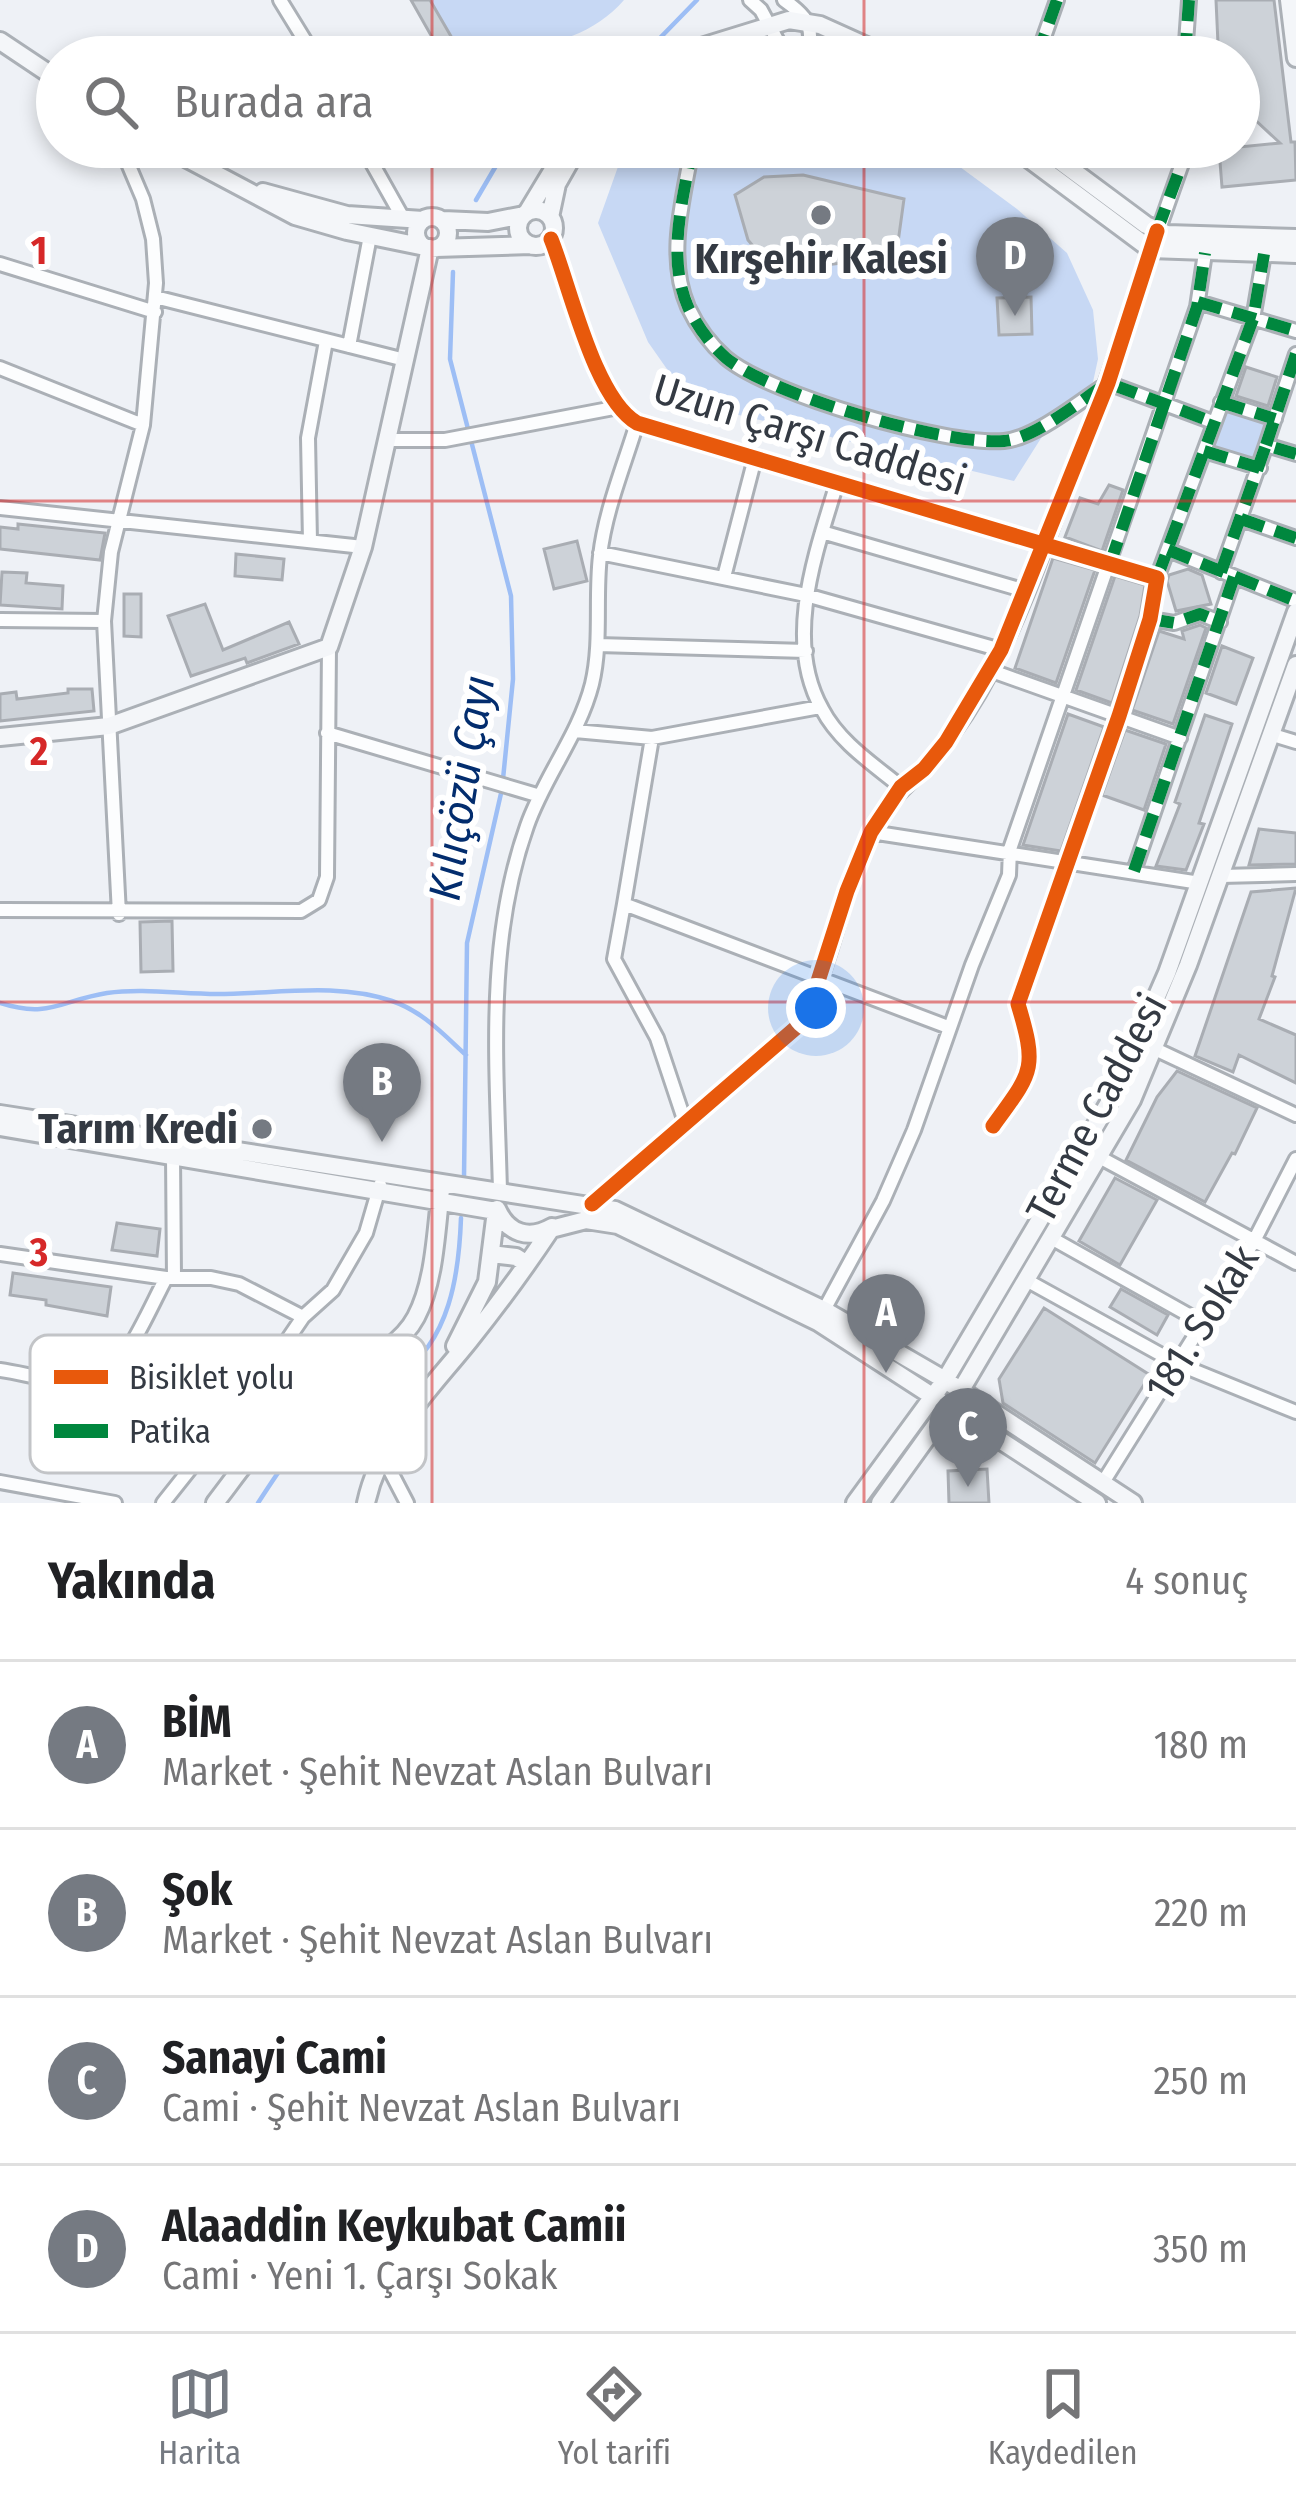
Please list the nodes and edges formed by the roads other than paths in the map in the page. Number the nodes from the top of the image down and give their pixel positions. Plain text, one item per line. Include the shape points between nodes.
1 (280, 0) edge
2 (750, 0) edge
3 (1057, 0) edge
4 (1189, 0) edge
5 (1289, 0) edge
6 (791, 2) edge
7 (808, 23) junction
8 (770, 25) junction
9 (301, 36) edge
10 (735, 36) edge
11 (776, 36) edge
12 (812, 36) edge
13 (840, 36) edge
14 (1044, 36) edge
15 (1186, 36) edge
16 (0, 41) edge
17 (1296, 58) edge
18 (36, 65) edge
19 (130, 168) edge
20 (208, 168) edge
21 (377, 168) edge
22 (554, 168) edge
23 (566, 168) edge
24 (689, 168) edge
25 (1041, 168) edge
26 (1070, 168) edge
27 (1180, 168) edge
28 (250, 189) junction
29 (526, 213) junction
30 (550, 217) junction
31 (413, 220) junction
32 (442, 220) junction
33 (1157, 231) junction
34 (370, 236) junction
35 (1296, 238) edge
36 (544, 242) junction
37 (430, 248) junction
38 (1150, 249) junction
39 (1204, 254) junction
40 (1264, 254) junction
41 (1296, 254) edge
42 (0, 264) edge
43 (1198, 302) junction
44 (155, 304) junction
45 (1253, 319) junction
46 (1296, 331) edge
47 (326, 341) junction
48 (349, 346) junction
49 (1296, 354) edge
50 (405, 360) junction
51 (0, 368) edge
52 (1108, 383) junction
53 (1221, 402) junction
54 (1165, 405) junction
55 (619, 407) junction
56 (1275, 418) junction
57 (1213, 422) junction
58 (638, 423) junction
59 (143, 425) junction
60 (388, 440) junction
61 (1266, 445) junction
62 (1204, 452) junction
63 (1296, 454) edge
64 (755, 458) junction
65 (1260, 468) junction
66 (837, 483) junction
67 (0, 508) edge
68 (1241, 519) junction
69 (121, 521) junction
70 (822, 532) junction
71 (1296, 538) edge
72 (310, 541) junction
73 (1046, 545) junction
74 (363, 547) junction
75 (1168, 550) junction
76 (600, 553) junction
77 (1110, 564) junction
78 (1228, 574) junction
79 (724, 577) junction
80 (1157, 578) junction
81 (1026, 591) junction
82 (806, 596) junction
83 (1296, 601) edge
84 (1296, 612) edge
85 (1150, 619) junction
86 (0, 620) edge
87 (104, 621) junction
88 (1220, 622) junction
89 (598, 645) junction
90 (329, 647) junction
91 (1001, 650) junction
92 (806, 651) junction
93 (1296, 665) edge
94 (992, 671) junction
95 (1063, 696) junction
96 (820, 707) junction
97 (1119, 716) junction
98 (110, 726) junction
99 (574, 731) junction
100 (327, 733) junction
101 (1273, 735) junction
102 (0, 737) edge
103 (652, 738) junction
104 (1180, 738) junction
105 (1296, 742) edge
106 (901, 787) junction
107 (540, 796) junction
108 (871, 832) junction
109 (1010, 856) junction
110 (1066, 861) junction
111 (1134, 872) junction
112 (1296, 874) edge
113 (1221, 876) junction
114 (1200, 883) junction
115 (624, 904) junction
116 (0, 910) edge
117 (119, 914) junction
118 (818, 978) junction
119 (949, 1028) junction
120 (1155, 1049) junction
121 (0, 1114) edge
122 (1296, 1115) edge
123 (685, 1122) junction
124 (994, 1126) dead end
125 (0, 1127) edge
126 (173, 1155) junction
127 (1101, 1158) junction
128 (1296, 1159) edge
129 (381, 1182) junction
130 (441, 1191) junction
131 (491, 1199) junction
132 (563, 1202) junction
133 (592, 1204) junction
134 (551, 1229) junction
135 (1053, 1239) junction
136 (1254, 1241) junction
137 (0, 1254) edge
138 (491, 1254) junction
139 (1296, 1263) edge
140 (527, 1264) junction
141 (170, 1278) junction
142 (1028, 1281) junction
143 (487, 1282) junction
144 (509, 1291) junction
145 (824, 1310) junction
146 (303, 1317) junction
147 (1203, 1323) junction
148 (136, 1335) edge
149 (291, 1335) edge
150 (400, 1335) edge
151 (1178, 1364) junction
152 (0, 1370) edge
153 (30, 1374) edge
154 (440, 1377) junction
155 (945, 1379) junction
156 (426, 1395) edge
157 (949, 1398) junction
158 (1296, 1412) edge
159 (187, 1473) edge
160 (240, 1473) edge
161 (375, 1473) edge
162 (391, 1473) edge
163 (0, 1482) edge
164 (1100, 1494) edge
165 (113, 1502) edge
166 (163, 1503) edge
167 (215, 1503) edge
168 (366, 1503) edge
169 (407, 1503) edge
170 (855, 1503) edge
171 (880, 1503) edge
172 (1133, 1503) edge

1 - 9 street
2 - 8 street
3 - 14 street
4 - 15 street
5 - 17 main road
6 - 7 street
7 - 8 main road
7 - 12 street
7 - 13 main road
8 - 10 main road
8 - 11 street
16 - 18 main road
19 - 44 street via 153,239
20 - 28 main road
21 - 31 street
22 - 29 main road
23 - 30 main road
24 - 52 street via 676,268 704,337 746,372 851,412 1000,441 1021,438
25 - 38 main road
26 - 33 main road
27 - 33 street
28 - 31 main road via 346,214
28 - 34 main road via 295,216
29 - 30 main road
29 - 32 main road via 504,221
29 - 36 main road via 520,234
30 - 36 main road via 554,228
31 - 32 main road
31 - 37 main road
32 - 37 main road via 447,239
33 - 35 main road
33 - 38 street
34 - 37 main road
34 - 48 street
36 - 37 main road
36 - 55 street, Uzun Çarşı Caddesi
37 - 50 main road
38 - 39 main road
38 - 52 street
39 - 40 main road
39 - 43 street
40 - 41 main road
40 - 45 street
42 - 44 street
43 - 45 street
43 - 54 street
44 - 47 street
44 - 59 street
45 - 46 street
45 - 53 street
47 - 48 street
47 - 72 street via 308,438
48 - 50 street
49 - 56 street
50 - 60 main road
51 - 59 street
52 - 54 street
52 - 73 street
53 - 56 street
53 - 57 street
54 - 57 street
54 - 77 street
55 - 58 street, Uzun Çarşı Caddesi
55 - 60 street via 445,440
56 - 61 street
57 - 62 street
58 - 64 street, Uzun Çarşı Caddesi
58 - 76 street
59 - 69 street
60 - 74 main road
61 - 63 street
61 - 65 street
62 - 65 street
62 - 75 street
64 - 66 street, Uzun Çarşı Caddesi
64 - 79 street
65 - 68 street
66 - 70 street
66 - 73 street, Uzun Çarşı Caddesi
67 - 69 street
68 - 71 street
68 - 78 street
69 - 72 street
69 - 87 street
70 - 81 street
70 - 82 street
72 - 74 street
73 - 77 street, Uzun Çarşı Caddesi
73 - 81 street
74 - 90 main road
75 - 78 street
75 - 80 street
76 - 79 street
76 - 89 street
77 - 80 street, Uzun Çarşı Caddesi
77 - 95 street
78 - 83 street
78 - 88 street
79 - 82 street
80 - 85 street
81 - 91 street
82 - 91 street
82 - 92 street
84 - 114 main road, Terme Caddesi
85 - 88 street via 1174,623 1199,614
85 - 97 street
86 - 87 street
87 - 98 street
88 - 104 street
89 - 92 street
89 - 99 street
90 - 98 main road
90 - 100 street
91 - 94 street
92 - 96 street
93 - 101 main road, Terme Caddesi
94 - 95 street
94 - 106 street via 936,756
95 - 97 street
95 - 109 street
96 - 103 street
96 - 106 street
97 - 104 street
97 - 110 street
98 - 102 main road
98 - 117 street
99 - 103 street
99 - 107 street
100 - 107 street
100 - 117 street via 327,877 319,900 302,911
101 - 105 street
101 - 113 main road, Terme Caddesi
103 - 115 street
104 - 111 street
106 - 108 street
107 - 131 street via 519,850 498,953
108 - 109 street
108 - 118 street
109 - 110 street
109 - 119 street
110 - 111 street
110 - 124 street via 1018,1004 1031,1066
111 - 114 street
112 - 113 street
113 - 120 main road, Terme Caddesi
114 - 155 main road, Terme Caddesi via 1114,1094
115 - 118 street
115 - 123 street via 614,959 656,1038
116 - 117 street
118 - 119 street
118 - 123 street via 798,1026
119 - 145 street via 883,1201
120 - 122 street
120 - 127 main road, Terme Caddesi
121 - 129 main road
123 - 133 street
125 - 126 main road
126 - 129 main road
126 - 141 street
127 - 135 main road, Terme Caddesi
127 - 136 street
128 - 136 street, 181. Sokak
129 - 130 main road
129 - 146 street via 351,1262
130 - 131 main road
130 - 150 main road via 428,1282 415,1321
131 - 132 main road
131 - 134 main road via 515,1232
131 - 138 main road
132 - 133 main road
132 - 134 main road
133 - 145 main road
134 - 140 main road
134 - 157 main road via 586,1220 618,1225 818,1322
135 - 142 main road, Terme Caddesi
135 - 147 street
136 - 139 street
136 - 147 street, 181. Sokak
137 - 141 street
138 - 140 main road
138 - 143 main road
140 - 144 main road
141 - 146 street via 238,1284
141 - 148 street
142 - 151 street
142 - 157 main road, Terme Caddesi
143 - 144 main road
143 - 154 main road
144 - 154 main road
145 - 155 main road
146 - 149 street
147 - 151 street, 181. Sokak
151 - 158 street
151 - 164 street, 181. Sokak
152 - 153 street
154 - 156 main road
155 - 157 main road
157 - 164 main road
157 - 170 main road, Terme Caddesi
157 - 171 main road, Terme Caddesi
159 - 166 street
160 - 167 main road
161 - 168 main road
162 - 169 street
163 - 165 street
164 - 172 main road

